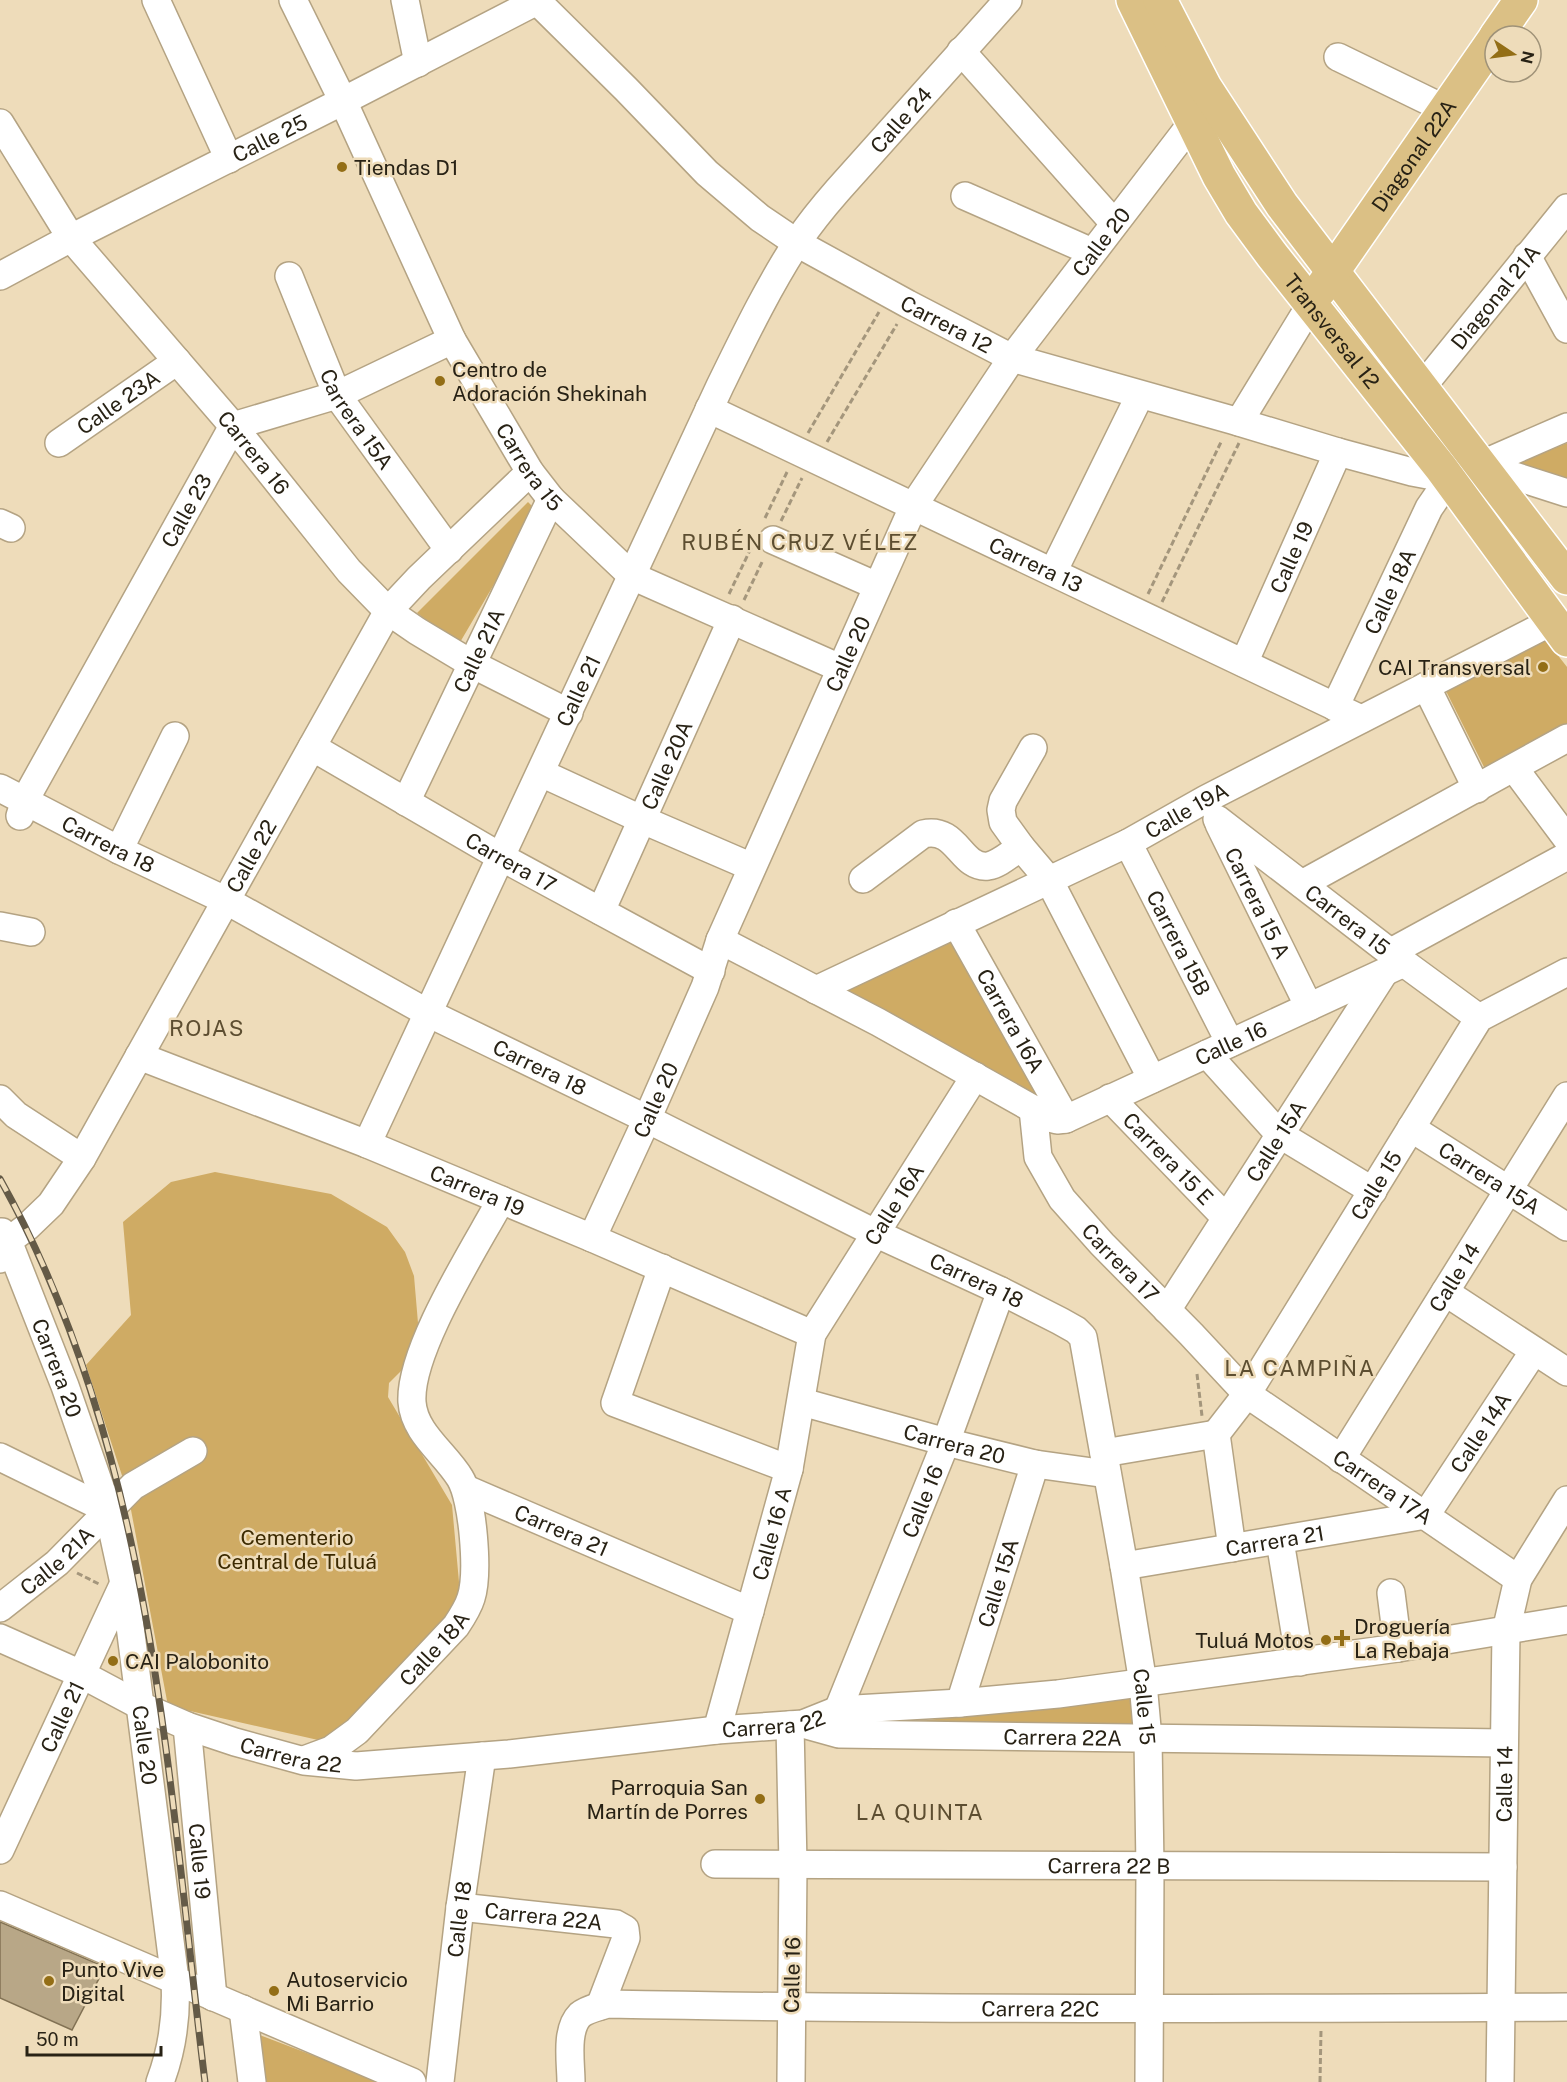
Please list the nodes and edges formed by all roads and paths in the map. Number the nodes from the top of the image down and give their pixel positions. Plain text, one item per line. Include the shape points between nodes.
1 (156, 0) edge
2 (293, 0) edge
3 (405, 0) edge
4 (538, 0) edge
5 (1008, 0) edge
6 (1132, 0) edge
7 (1160, 0) edge
8 (1521, 0) edge
9 (1505, 24) edge
10 (961, 51) junction
11 (1483, 55) edge
12 (1338, 57) dead end
13 (418, 63) junction
14 (343, 101) junction
15 (1445, 109) junction
16 (0, 123) edge
17 (1192, 123) junction
18 (229, 159) junction
19 (965, 196) dead end
20 (1567, 208) edge
21 (1114, 223) junction
22 (71, 238) junction
23 (796, 243) junction
24 (1092, 252) junction
25 (1527, 256) junction
26 (1331, 272) junction
27 (0, 276) edge
28 (289, 276) dead end
29 (899, 299) junction
30 (1311, 304) junction
31 (1567, 329) edge
32 (452, 340) junction
33 (1012, 358) junction
34 (177, 361) junction
35 (1422, 387) junction
36 (1140, 394) junction
37 (337, 395) junction
38 (710, 409) junction
39 (1239, 422) junction
40 (233, 426) junction
41 (1567, 427) edge
42 (58, 443) dead end
43 (1338, 452) junction
44 (808, 455) junction
45 (1480, 465) junction
46 (530, 472) junction
47 (1449, 479) junction
48 (1567, 493) edge
49 (551, 499) junction
50 (914, 505) junction
51 (773, 540) dead end
52 (449, 550) junction
53 (1053, 572) junction
54 (633, 576) junction
55 (1567, 578) edge
56 (877, 586) junction
57 (388, 611) junction
58 (1146, 616) junction
59 (732, 620) junction
60 (1560, 630) edge
61 (1244, 663) junction
62 (472, 664) junction
63 (840, 668) junction
64 (1426, 686) junction
65 (1335, 707) junction
66 (569, 713) junction
67 (1361, 719) junction
68 (175, 736) dead end
69 (1567, 738) edge
70 (312, 747) junction
71 (1034, 748) dead end
72 (1514, 768) junction
73 (540, 773) junction
74 (0, 788) edge
75 (1477, 789) junction
76 (25, 801) junction
77 (406, 802) junction
78 (1212, 809) junction
79 (643, 820) junction
80 (1567, 839) edge
81 (1128, 843) junction
82 (1021, 847) junction
83 (119, 850) junction
84 (1567, 856) edge
85 (501, 857) junction
86 (752, 867) junction
87 (863, 879) dead end
88 (1049, 880) junction
89 (1302, 884) junction
90 (220, 906) junction
91 (601, 911) junction
92 (956, 923) junction
93 (0, 926) edge
94 (31, 932) dead end
95 (720, 940) junction
96 (1393, 963) junction
97 (711, 971) junction
98 (1567, 972) edge
99 (816, 990) junction
100 (1309, 1007) junction
101 (428, 1013) junction
102 (1479, 1018) junction
103 (1219, 1048) junction
104 (140, 1056) junction
105 (975, 1076) junction
106 (1152, 1079) junction
107 (1567, 1096) edge
108 (1110, 1098) junction
109 (0, 1099) edge
110 (1033, 1108) junction
111 (647, 1119) junction
112 (1062, 1119) junction
113 (1412, 1128) junction
114 (1279, 1134) junction
115 (367, 1144) junction
116 (82, 1158) junction
117 (1508, 1190) junction
118 (1373, 1191) junction
119 (501, 1200) junction
120 (1226, 1218) junction
121 (1567, 1227) edge
122 (875, 1233) junction
123 (592, 1238) junction
124 (3, 1243) edge
125 (662, 1268) junction
126 (1001, 1291) junction
127 (1446, 1292) junction
128 (1167, 1310) junction
129 (812, 1334) junction
130 (1191, 1334) junction
131 (1083, 1337) joint
132 (1534, 1351) junction
133 (1567, 1372) edge
134 (1247, 1394) junction
135 (802, 1402) junction
136 (1210, 1434) junction
137 (946, 1442) junction
138 (193, 1451) dead end
139 (0, 1457) edge
140 (1341, 1459) junction
141 (1035, 1464) junction
142 (1106, 1464) junction
143 (789, 1469) junction
144 (466, 1489) junction
145 (1567, 1500) edge
146 (108, 1510) junction
147 (1426, 1515) junction
148 (1280, 1541) junction
149 (1232, 1548) junction
150 (57, 1563) junction
151 (1124, 1566) junction
152 (1518, 1579) junction
153 (121, 1589) junction
154 (1391, 1593) dead end
155 (0, 1608) edge
156 (750, 1611) junction
157 (1567, 1620) edge
158 (1506, 1631) junction
159 (99, 1636) junction
160 (0, 1638) edge
161 (1398, 1647) junction
162 (134, 1654) junction
163 (1300, 1662) junction
164 (81, 1674) junction
165 (1143, 1683) junction
166 (960, 1703) junction
167 (141, 1706) junction
168 (838, 1710) junction
169 (797, 1724) junction
170 (187, 1726) junction
171 (717, 1730) junction
172 (1148, 1739) junction
173 (1504, 1743) junction
174 (482, 1756) junction
175 (304, 1761) junction
176 (0, 1850) edge
177 (715, 1864) dead end
178 (793, 1865) junction
179 (1150, 1867) junction
180 (1503, 1867) junction
181 (0, 1905) edge
182 (460, 1907) junction
183 (175, 1980) junction
184 (213, 1997) junction
185 (1567, 2007) edge
186 (791, 2008) junction
187 (1149, 2008) junction
188 (1501, 2008) junction
189 (243, 2009) junction
190 (590, 2010) junction
191 (1322, 2010) junction
192 (160, 2082) edge
193 (252, 2082) edge
194 (412, 2082) edge
195 (440, 2082) edge
196 (572, 2082) edge
197 (791, 2082) edge
198 (1149, 2082) edge
199 (1320, 2082) edge
200 (1500, 2082) edge

1 - 18 street
2 - 14 street, Carrera 15
3 - 13 street
4 - 13 street, Calle 25
4 - 23 street, Carrera 12 via 707,173
5 - 10 street, Calle 24
6 - 17 main road, Transversal 12
7 - 26 main road, Transversal 12 via 1205,87 1242,147
8 - 9 main road, Diagonal 22A
10 - 21 street
10 - 23 street, Calle 24
11 - 15 main road, Diagonal 22A
12 - 15 street
13 - 14 street, Calle 25
14 - 18 street, Calle 25
14 - 32 street, Carrera 15
15 - 26 main road, Diagonal 22A
16 - 22 street, Carrera 16
17 - 21 street, Calle 20
17 - 30 main road, Transversal 12 via 1241,213
18 - 22 street, Calle 25
19 - 24 street
20 - 25 street, Diagonal 21A
21 - 24 street, Calle 20
22 - 27 street, Calle 25
22 - 34 street, Carrera 16
23 - 29 street, Carrera 12
23 - 38 street, Calle 21
24 - 33 street, Calle 20
25 - 31 street
25 - 35 street, Diagonal 21A
26 - 30 main road, Diagonal 22A
26 - 35 main road, Transversal 12
28 - 37 street, Carrera 15A
29 - 33 street, Carrera 12
29 - 44 path
29 - 44 path
30 - 39 street
30 - 47 main road, Transversal 12
32 - 37 street
32 - 46 street, Carrera 15
33 - 36 street, Carrera 12
33 - 50 street, Calle 20
34 - 40 street, Carrera 16
34 - 42 street, Calle 23A
35 - 45 main road, Transversal 12
36 - 39 street, Carrera 12
36 - 53 street
37 - 40 street
37 - 52 street, Carrera 15A
38 - 44 street, Carrera 13
38 - 54 street, Calle 21
39 - 43 street, Carrera 12
39 - 58 path
39 - 58 path
40 - 57 street, Carrera 16 via 349,571
40 - 76 street, Calle 23
41 - 45 street
43 - 47 street, Carrera 12
43 - 61 street, Calle 19
44 - 50 street, Carrera 13
45 - 47 street
45 - 48 street
45 - 55 main road, Transversal 12
46 - 49 street, Carrera 15
46 - 52 street, Calle 22
47 - 60 main road, Transversal 12
47 - 65 street, Calle 18A via 1429,508
49 - 54 street, Carrera 15
49 - 62 street, Calle 21A
50 - 53 street, Carrera 13
50 - 56 street, Calle 20
51 - 56 street
52 - 57 street, Calle 22
53 - 58 street, Carrera 13
54 - 59 street, Carrera 15
54 - 66 street, Calle 21
56 - 63 street, Calle 20
57 - 62 street, Carrera 16
57 - 70 street, Calle 22
58 - 61 street, Carrera 13
59 - 63 street, Carrera 15
59 - 79 street, Calle 20A
60 - 64 street, Calle 19A
61 - 65 street, Carrera 13
62 - 66 street, Carrera 16
62 - 77 street, Calle 21A
63 - 86 street, Calle 20
64 - 67 street, Calle 19A
64 - 75 street
65 - 67 street, Carrera 13
66 - 73 street, Calle 21
67 - 78 street, Calle 19A
68 - 83 street
69 - 72 street
70 - 77 street, Carrera 17
70 - 90 street, Calle 22
71 - 82 street via 1001,810 1003,822
72 - 75 street
72 - 80 street
73 - 79 street
73 - 85 street, Calle 21
74 - 76 street, Carrera 18
75 - 89 street
76 - 83 street, Carrera 18
76 - 90 street via 19,816
77 - 85 street, Carrera 17
78 - 81 street, Calle 19A
78 - 89 street, Carrera 15
78 - 100 street, Carrera 15 A
79 - 86 street
79 - 91 street, Calle 20A
81 - 88 street, Calle 19A
81 - 103 street, Carrera 15B
82 - 87 street via 987,866 969,860 945,835 923,834
82 - 88 street
83 - 90 street, Carrera 18
84 - 96 street
85 - 91 street, Carrera 17
85 - 101 street, Calle 21
86 - 95 street, Calle 20
88 - 92 street, Calle 19A
88 - 106 street
89 - 96 street, Carrera 15
90 - 101 street, Carrera 18
90 - 104 street, Calle 22
91 - 97 street, Carrera 17
92 - 99 street, Calle 19A
92 - 112 street, Carrera 16A
93 - 94 street
95 - 97 street, Calle 20
95 - 99 street
96 - 100 street, Calle 16
96 - 102 street, Carrera 15
96 - 114 street, Calle 15A
97 - 111 street, Calle 20
98 - 102 street
99 - 105 street
100 - 103 street, Calle 16
101 - 111 street, Carrera 18
101 - 115 street, Calle 21
102 - 113 street, Calle 15
103 - 106 street, Calle 16
103 - 114 street, Carrera 15B
104 - 115 street, Carrera 19
104 - 116 street, Calle 22
105 - 110 street
105 - 122 street, Calle 16A
106 - 108 street, Calle 16
107 - 117 street, Calle 14
108 - 112 street, Calle 16
108 - 120 street, Carrera 15 E
109 - 116 street via 16,1115
110 - 112 street via 1049,1118
110 - 128 street, Carrera 17 via 1038,1157 1062,1199
111 - 122 street, Carrera 18
111 - 123 street, Calle 20
113 - 117 street, Carrera 15A
113 - 118 street, Calle 15
114 - 118 street, Carrera 15B
114 - 120 street, Calle 15A
115 - 119 street, Carrera 19
116 - 124 street, Calle 22 via 51,1204
117 - 121 street, Carrera 15A
117 - 127 street, Calle 14
118 - 134 street, Calle 15
119 - 123 street, Carrera 19
119 - 144 street via 441,1310 414,1380 412,1405 416,1418
120 - 128 street, Calle 15A
122 - 126 street, Carrera 18
122 - 129 street, Calle 16A
123 - 125 street, Carrera 19
124 - 146 street, Carrera 20 via 65,1386
125 - 129 street, Carrera 19
125 - 143 street via 615,1402
126 - 131 street, Carrera 18
126 - 137 street, Calle 16
127 - 132 street
127 - 140 street, Calle 14
128 - 130 street, Carrera 17
129 - 135 street, Calle 16 A
130 - 134 street, Carrera 17
130 - 136 path
131 - 142 street, Calle 15
132 - 133 street
132 - 147 street, Calle 14A
134 - 136 street, Calle 15
134 - 140 street, Carrera 17A
135 - 137 street, Carrera 20
135 - 143 street, Calle 16 A
136 - 142 street
136 - 149 street
137 - 141 street, Carrera 20
137 - 168 street, Calle 16
138 - 146 street, Calle 21A via 133,1486
139 - 146 street
140 - 147 street, Carrera 17A
141 - 142 street, Carrera 20
141 - 166 street, Calle 15A
142 - 151 street, Calle 15
143 - 156 street, Calle 16 A
144 - 156 street, Carrera 21
144 - 175 street, Calle 18A via 475,1579 465,1612 357,1731 331,1750
145 - 152 street, Calle 14
146 - 150 street, Calle 21A
146 - 153 street, Calle 20
147 - 148 street, Carrera 21
147 - 152 street, Carrera 17A
148 - 149 street, Carrera 21
148 - 163 street
149 - 151 street, Carrera 21
150 - 153 path
150 - 155 street, Calle 21A
151 - 165 street, Calle 15
152 - 158 street, Calle 14
153 - 159 street, Calle 21
153 - 162 street, Calle 20
154 - 161 street
156 - 171 street, Calle 16 A
157 - 158 street, Carrera 22
158 - 161 street, Carrera 22
158 - 173 street, Calle 14
159 - 162 street
159 - 164 street, Calle 21
160 - 164 street, Carrera 22
161 - 163 street, Carrera 22
162 - 167 street, Calle 20
163 - 165 street, Carrera 22
164 - 167 street, Carrera 22
164 - 176 street, Calle 21
165 - 166 street, Carrera 22
165 - 172 street, Calle 15
166 - 168 street, Carrera 22
167 - 170 street, Carrera 22
167 - 183 street, Calle 20
168 - 169 street, Carrera 22
169 - 171 street, Carrera 22
169 - 172 street, Carrera 22A via 839,1734
169 - 178 street, Calle 16
170 - 175 street, Carrera 22
170 - 184 street, Calle 19
171 - 174 street, Carrera 22
172 - 173 street, Carrera 22A
172 - 179 street, Calle 15
173 - 180 street, Calle 14
174 - 175 street, Carrera 22 via 356,1766
174 - 182 street, Calle 18
177 - 178 street, Carrera 22 B
178 - 179 street, Carrera 22 B
178 - 186 street, Calle 16
179 - 180 street, Carrera 22 B
179 - 187 street, Calle 15
180 - 188 street, Calle 14
181 - 183 street
182 - 190 street, Carrera 22A via 616,1924 625,1929 626,1938
182 - 195 street, Calle 18
183 - 184 street
183 - 192 street via 174,2033
184 - 189 street
185 - 188 street, Carrera 22C
186 - 187 street, Carrera 22C
186 - 190 street, Carrera 22C via 607,2004
186 - 197 street, Calle 16
187 - 191 street, Carrera 22C
187 - 198 street, Calle 15
188 - 191 street, Carrera 22C
188 - 200 street, Calle 14
189 - 193 street
189 - 194 street
190 - 196 street via 575,2023
191 - 199 path

